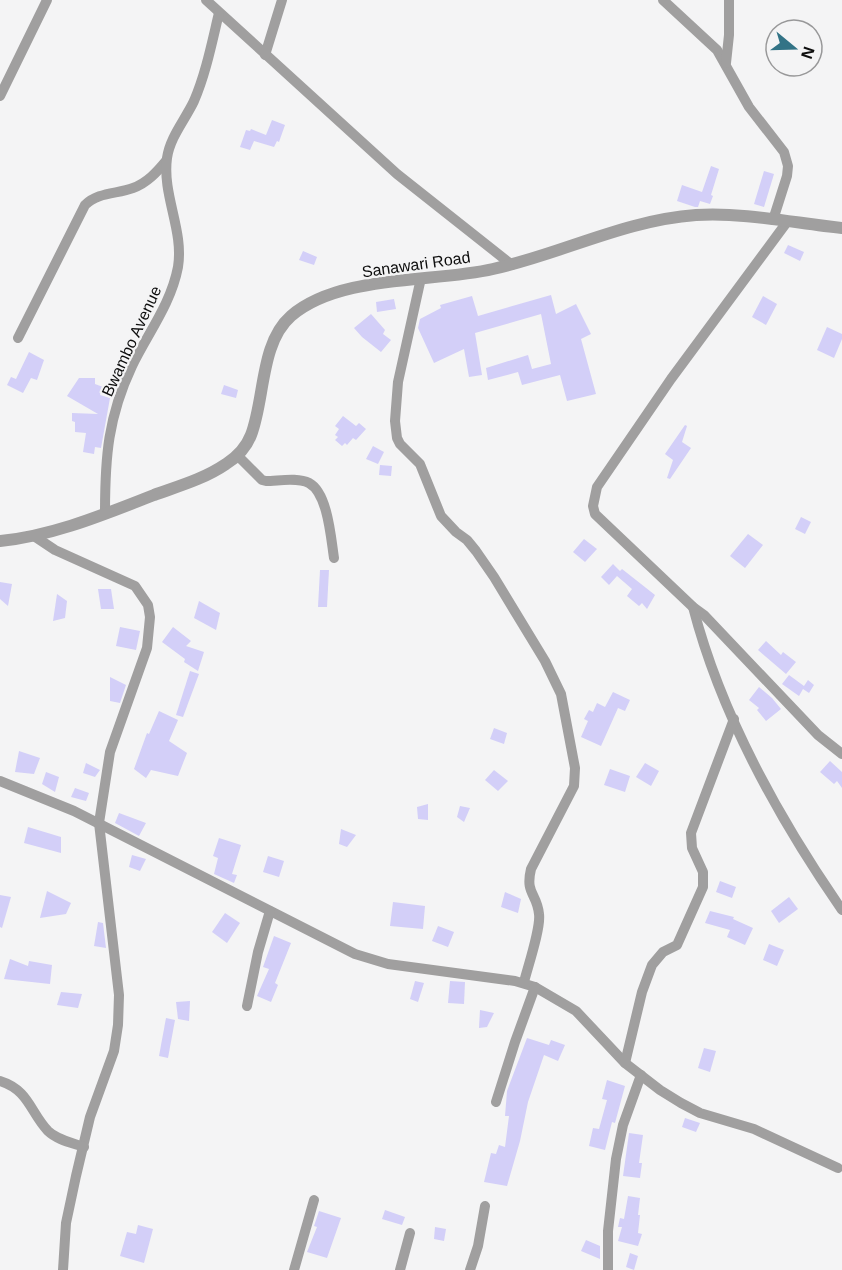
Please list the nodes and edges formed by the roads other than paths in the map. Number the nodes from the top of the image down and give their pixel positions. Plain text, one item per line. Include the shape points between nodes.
1 (47, 0) edge
2 (206, 0) edge
3 (282, 0) edge
4 (663, 0) edge
5 (729, 0) edge
6 (219, 13) junction
7 (265, 55) junction
8 (726, 66) junction
9 (0, 96) edge
10 (166, 161) junction
11 (773, 220) junction
12 (787, 222) junction
13 (842, 228) edge
14 (512, 265) junction
15 (421, 278) junction
16 (18, 338) dead end
17 (238, 456) junction
18 (105, 513) junction
19 (34, 536) junction
20 (0, 541) edge
21 (334, 558) dead end
22 (693, 607) junction
23 (734, 719) junction
24 (842, 754) edge
25 (0, 781) edge
26 (99, 823) junction
27 (842, 910) edge
28 (270, 911) junction
29 (524, 982) junction
30 (535, 987) junction
31 (247, 1006) dead end
32 (625, 1063) junction
33 (641, 1075) junction
34 (0, 1081) edge
35 (496, 1102) dead end
36 (84, 1147) junction
37 (838, 1168) dead end
38 (314, 1200) dead end
39 (485, 1206) dead end
40 (410, 1233) dead end
41 (63, 1270) edge
42 (294, 1270) edge
43 (400, 1270) edge
44 (470, 1270) edge
45 (608, 1270) edge

1 - 9 street
2 - 6 street
3 - 7 street
4 - 8 street via 717,50
5 - 8 street
6 - 7 street
6 - 10 street, Bwambo Avenue via 195,98 172,139
7 - 14 street via 420,193
8 - 11 street via 786,158 787,176
10 - 16 street via 146,182 96,196 85,205
10 - 18 street, Bwambo Avenue via 178,236 178,266 167,303 132,367 110,426
11 - 12 street, Sanawari Road
11 - 14 street, Sanawari Road via 713,215 680,217 579,242
12 - 13 street, Sanawari Road
12 - 22 street via 670,379 597,487 594,498 595,514
14 - 15 street, Sanawari Road
15 - 17 street, Sanawari Road via 326,296 291,316 274,340 254,424
15 - 29 street via 398,382 397,438 420,465 441,516 476,551 545,661 561,694 575,768 574,786 531,869 529,886 539,915
17 - 18 street via 201,478
17 - 21 street via 262,480 300,480 315,488 327,516
18 - 19 street
19 - 20 street
19 - 26 street via 55,550 135,586 148,605 147,648 110,752
22 - 23 street via 709,663
22 - 24 street via 818,735
23 - 27 street via 784,820
23 - 32 street via 691,833 692,848 703,872 703,887 677,945 652,964
25 - 26 street
26 - 28 street
26 - 36 street via 119,995 118,1025 114,1051 90,1117
28 - 29 street via 372,960
28 - 31 street
29 - 30 street
30 - 32 street via 576,1011
30 - 35 street
32 - 33 street
33 - 37 street via 700,1113 754,1129
33 - 45 street via 616,1159
34 - 36 street via 21,1092 53,1135
36 - 41 street via 66,1223
38 - 42 street
39 - 44 street
40 - 43 street

